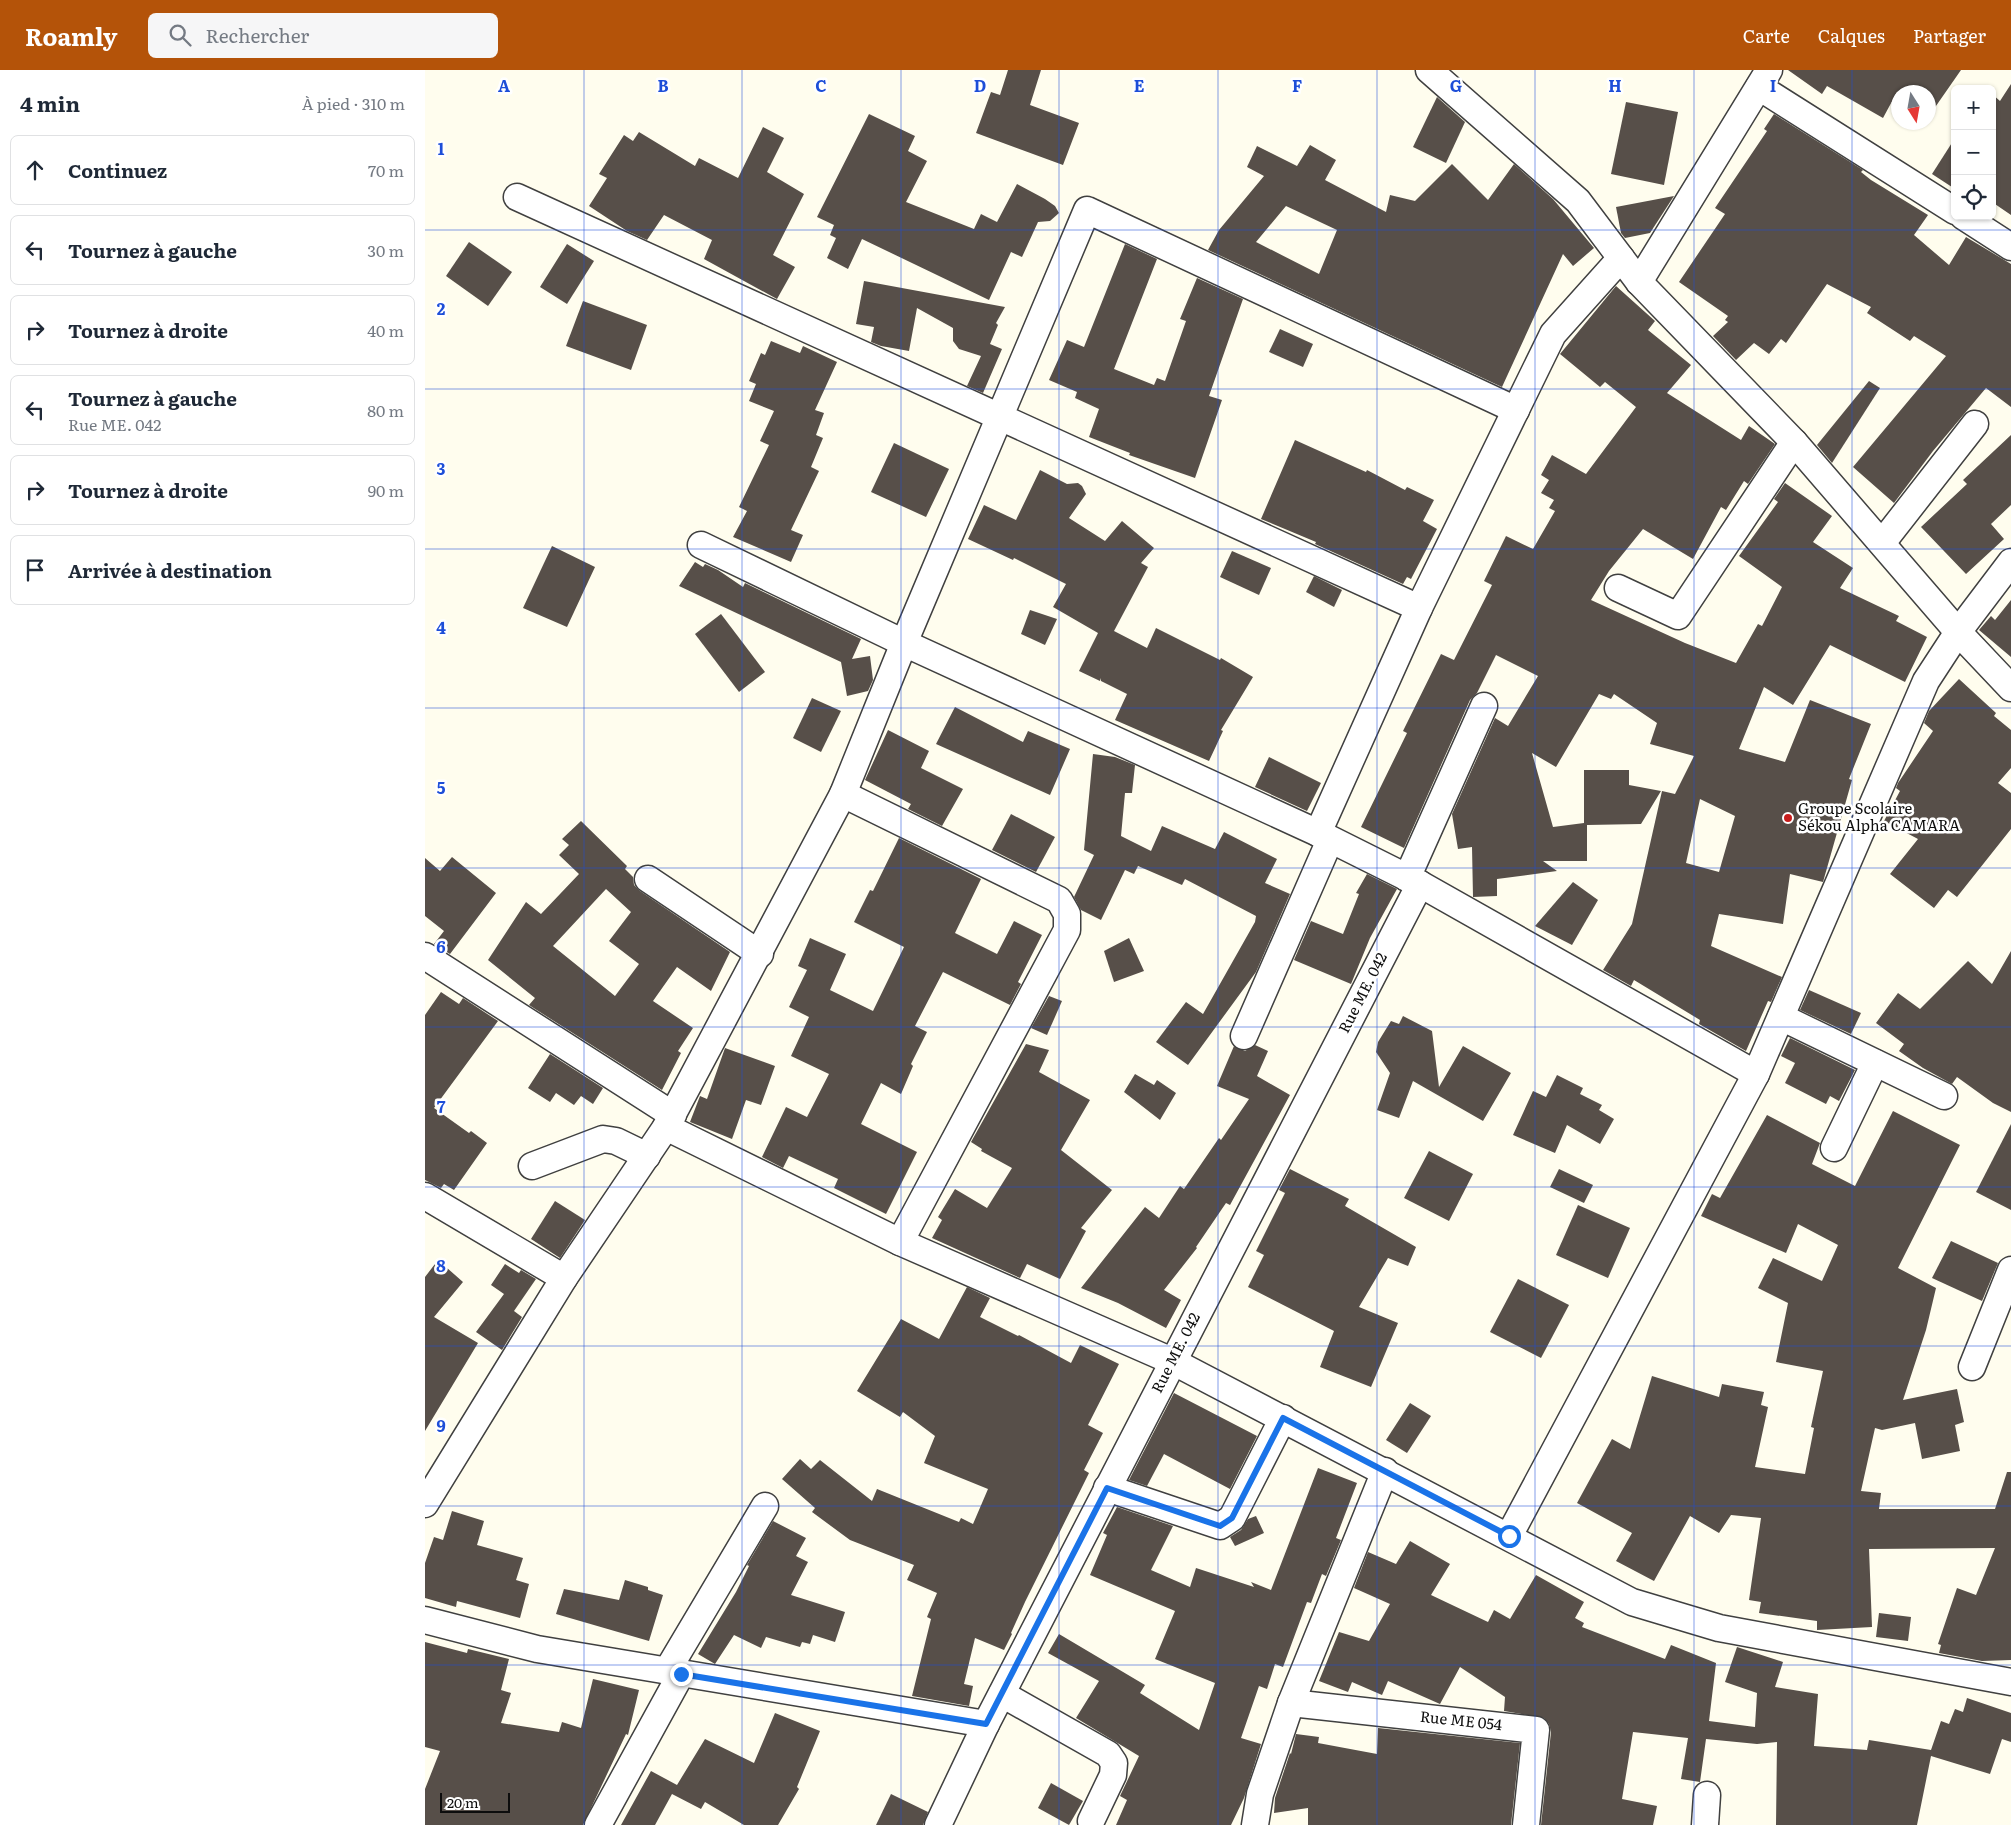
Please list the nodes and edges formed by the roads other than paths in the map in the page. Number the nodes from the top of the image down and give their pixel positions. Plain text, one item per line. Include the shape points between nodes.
1 (1429, 70) edge
2 (1764, 79) edge
3 (517, 197) dead end
4 (1951, 208) edge
5 (1969, 220) edge
6 (2011, 247) edge
7 (1621, 258) junction
8 (1639, 282) junction
9 (1516, 410) junction
10 (999, 417) junction
11 (1975, 424) dead end
12 (1794, 442) junction
13 (1882, 544) junction
14 (701, 545) dead end
15 (2011, 562) edge
16 (1618, 588) dead end
17 (1419, 608) junction
18 (1957, 632) junction
19 (904, 643) junction
20 (2011, 688) edge
21 (1484, 706) dead end
22 (843, 794) junction
23 (1324, 836) junction
24 (648, 879) dead end
25 (1413, 881) junction
26 (760, 954) junction
27 (425, 956) edge
28 (1781, 1017) junction
29 (1243, 1036) dead end
30 (1875, 1063) junction
31 (1756, 1074) junction
32 (1944, 1096) dead end
33 (669, 1121) junction
34 (1834, 1148) dead end
35 (647, 1156) junction
36 (532, 1166) dead end
37 (425, 1196) edge
38 (900, 1242) junction
39 (2011, 1270) edge
40 (564, 1278) junction
41 (1172, 1361) junction
42 (1972, 1367) dead end
43 (1283, 1418) junction
44 (1385, 1471) junction
45 (1107, 1488) junction
46 (425, 1504) edge
47 (765, 1506) dead end
48 (1509, 1536) junction
49 (425, 1620) edge
50 (674, 1673) junction
51 (2011, 1682) edge
52 (1001, 1694) junction
53 (1291, 1703) junction
54 (986, 1724) junction
55 (1707, 1795) dead end
56 (1091, 1821) dead end
57 (598, 1825) edge
58 (938, 1825) edge
59 (1255, 1825) edge
60 (1526, 1825) edge
61 (1705, 1825) edge

1 - 7 street via 1578,201
2 - 4 street
2 - 8 street
3 - 10 street
5 - 6 street
7 - 8 street
7 - 9 street via 1553,334
8 - 12 street
9 - 10 street via 1087,210
9 - 17 street
10 - 17 street
10 - 19 street
11 - 13 street
12 - 13 street
12 - 16 street via 1678,616
13 - 18 street
14 - 19 street
15 - 18 street
17 - 23 street
18 - 20 street
18 - 28 street via 1926,682
19 - 22 street
19 - 23 street
21 - 25 street, Rue ME. 042
22 - 26 street
22 - 38 street via 1059,900 1067,914 1067,930
23 - 25 street
23 - 29 street
24 - 26 street
25 - 31 street
25 - 41 street, Rue ME. 042
26 - 33 street
27 - 33 street
28 - 30 street
28 - 31 street
30 - 32 street
30 - 34 street
31 - 48 street
33 - 35 street
33 - 38 street
35 - 36 street via 616,1141 603,1139
35 - 40 street
37 - 40 street
38 - 41 street
39 - 42 street
40 - 46 street
41 - 43 street
41 - 45 street, Rue ME. 042
43 - 44 street
43 - 45 street via 1232,1518 1220,1526
44 - 48 street
44 - 53 street
45 - 52 street, Rue ME. 042
47 - 50 street
48 - 51 street via 1632,1602 1719,1628
49 - 50 street via 537,1648
50 - 54 street
50 - 57 street
52 - 54 street, Rue ME. 042
52 - 56 street via 1108,1754 1114,1763 1113,1775
53 - 59 street via 1260,1794
53 - 60 street, Rue ME 054 via 1536,1730
54 - 58 street, Rue ME. 042
55 - 61 street

